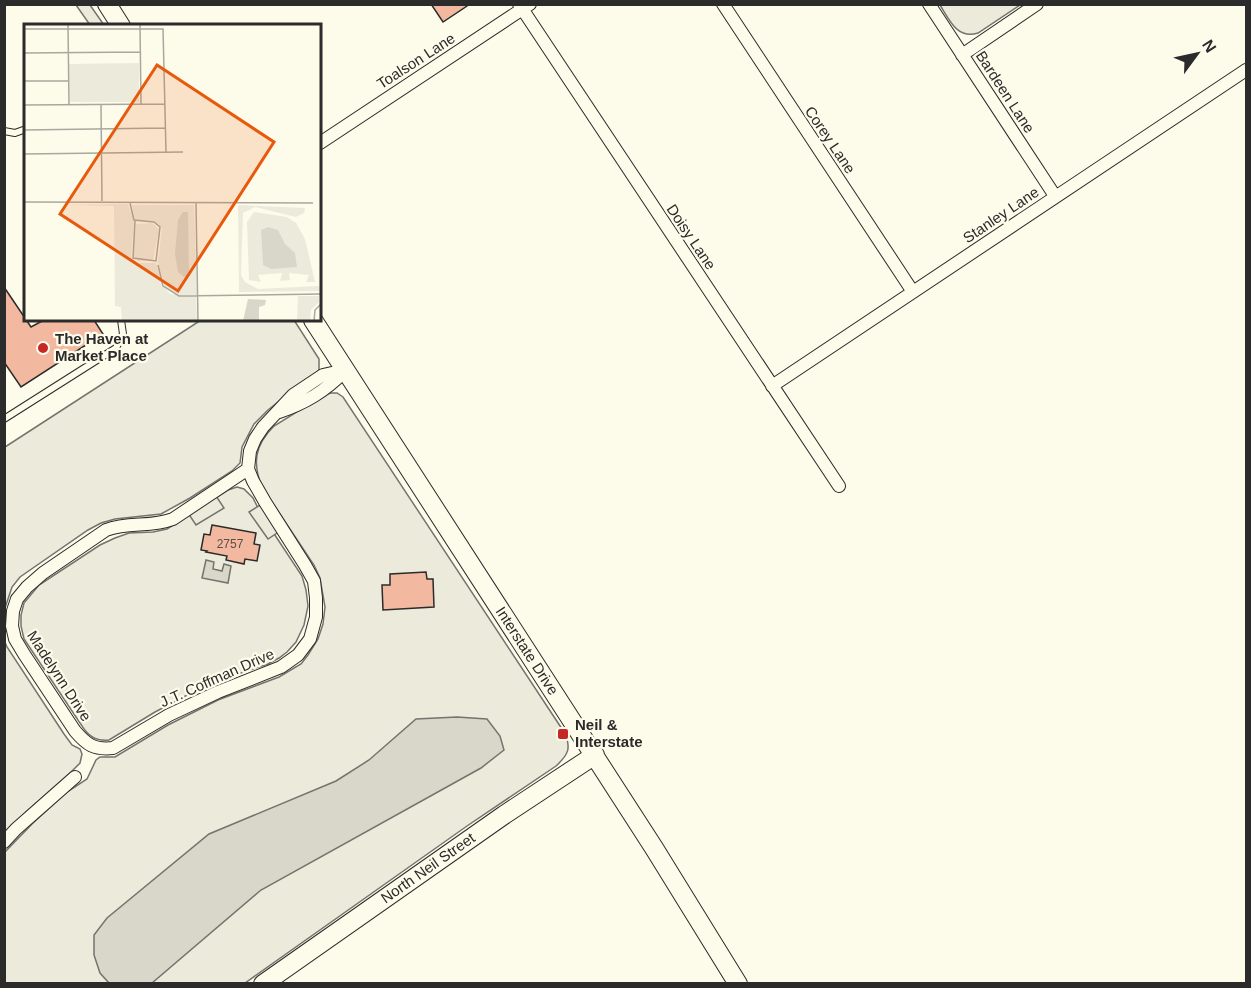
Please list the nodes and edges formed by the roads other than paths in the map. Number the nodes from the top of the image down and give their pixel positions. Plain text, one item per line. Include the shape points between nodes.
1 (107, 4) edge
2 (723, 4) edge
3 (928, 4) edge
4 (1037, 4) edge
5 (524, 6) edge
6 (120, 24) edge
7 (962, 55) junction
8 (1246, 70) edge
9 (24, 130) edge
10 (4, 131) edge
11 (321, 142) edge
12 (1055, 196) junction
13 (913, 292) junction
14 (121, 321) edge
15 (314, 321) edge
16 (345, 370) junction
17 (772, 386) junction
18 (4, 419) edge
19 (248, 469) junction
20 (839, 486) dead end
21 (93, 747) joint
22 (595, 755) junction
23 (75, 777) dead end
24 (4, 842) edge
25 (263, 984) edge
26 (738, 984) edge

1 - 6 main road
2 - 13 street, Corey Lane
3 - 7 street, Bardeen Lane
4 - 7 street
5 - 11 street, Toalson Lane
5 - 17 street, Doisy Lane
7 - 12 street, Bardeen Lane
8 - 12 street, Stanley Lane
9 - 10 lane
12 - 13 street, Stanley Lane
13 - 17 street, Stanley Lane
14 - 18 lane via 123,334 116,348
15 - 16 main road, Interstate Drive
16 - 19 street via 330,386 300,405 278,412 263,427 250,451
16 - 22 main road, Interstate Drive
17 - 20 street, Doisy Lane
19 - 21 street, J.T. Coffman Drive via 314,581 316,617 310,639 281,668 168,715 113,748
19 - 21 street, Madelynn Drive via 173,519 106,530 43,573 17,599 12,626 15,639 75,731
22 - 25 main road, North Neil Street via 504,814
22 - 26 main road, Interstate Drive
23 - 24 street

